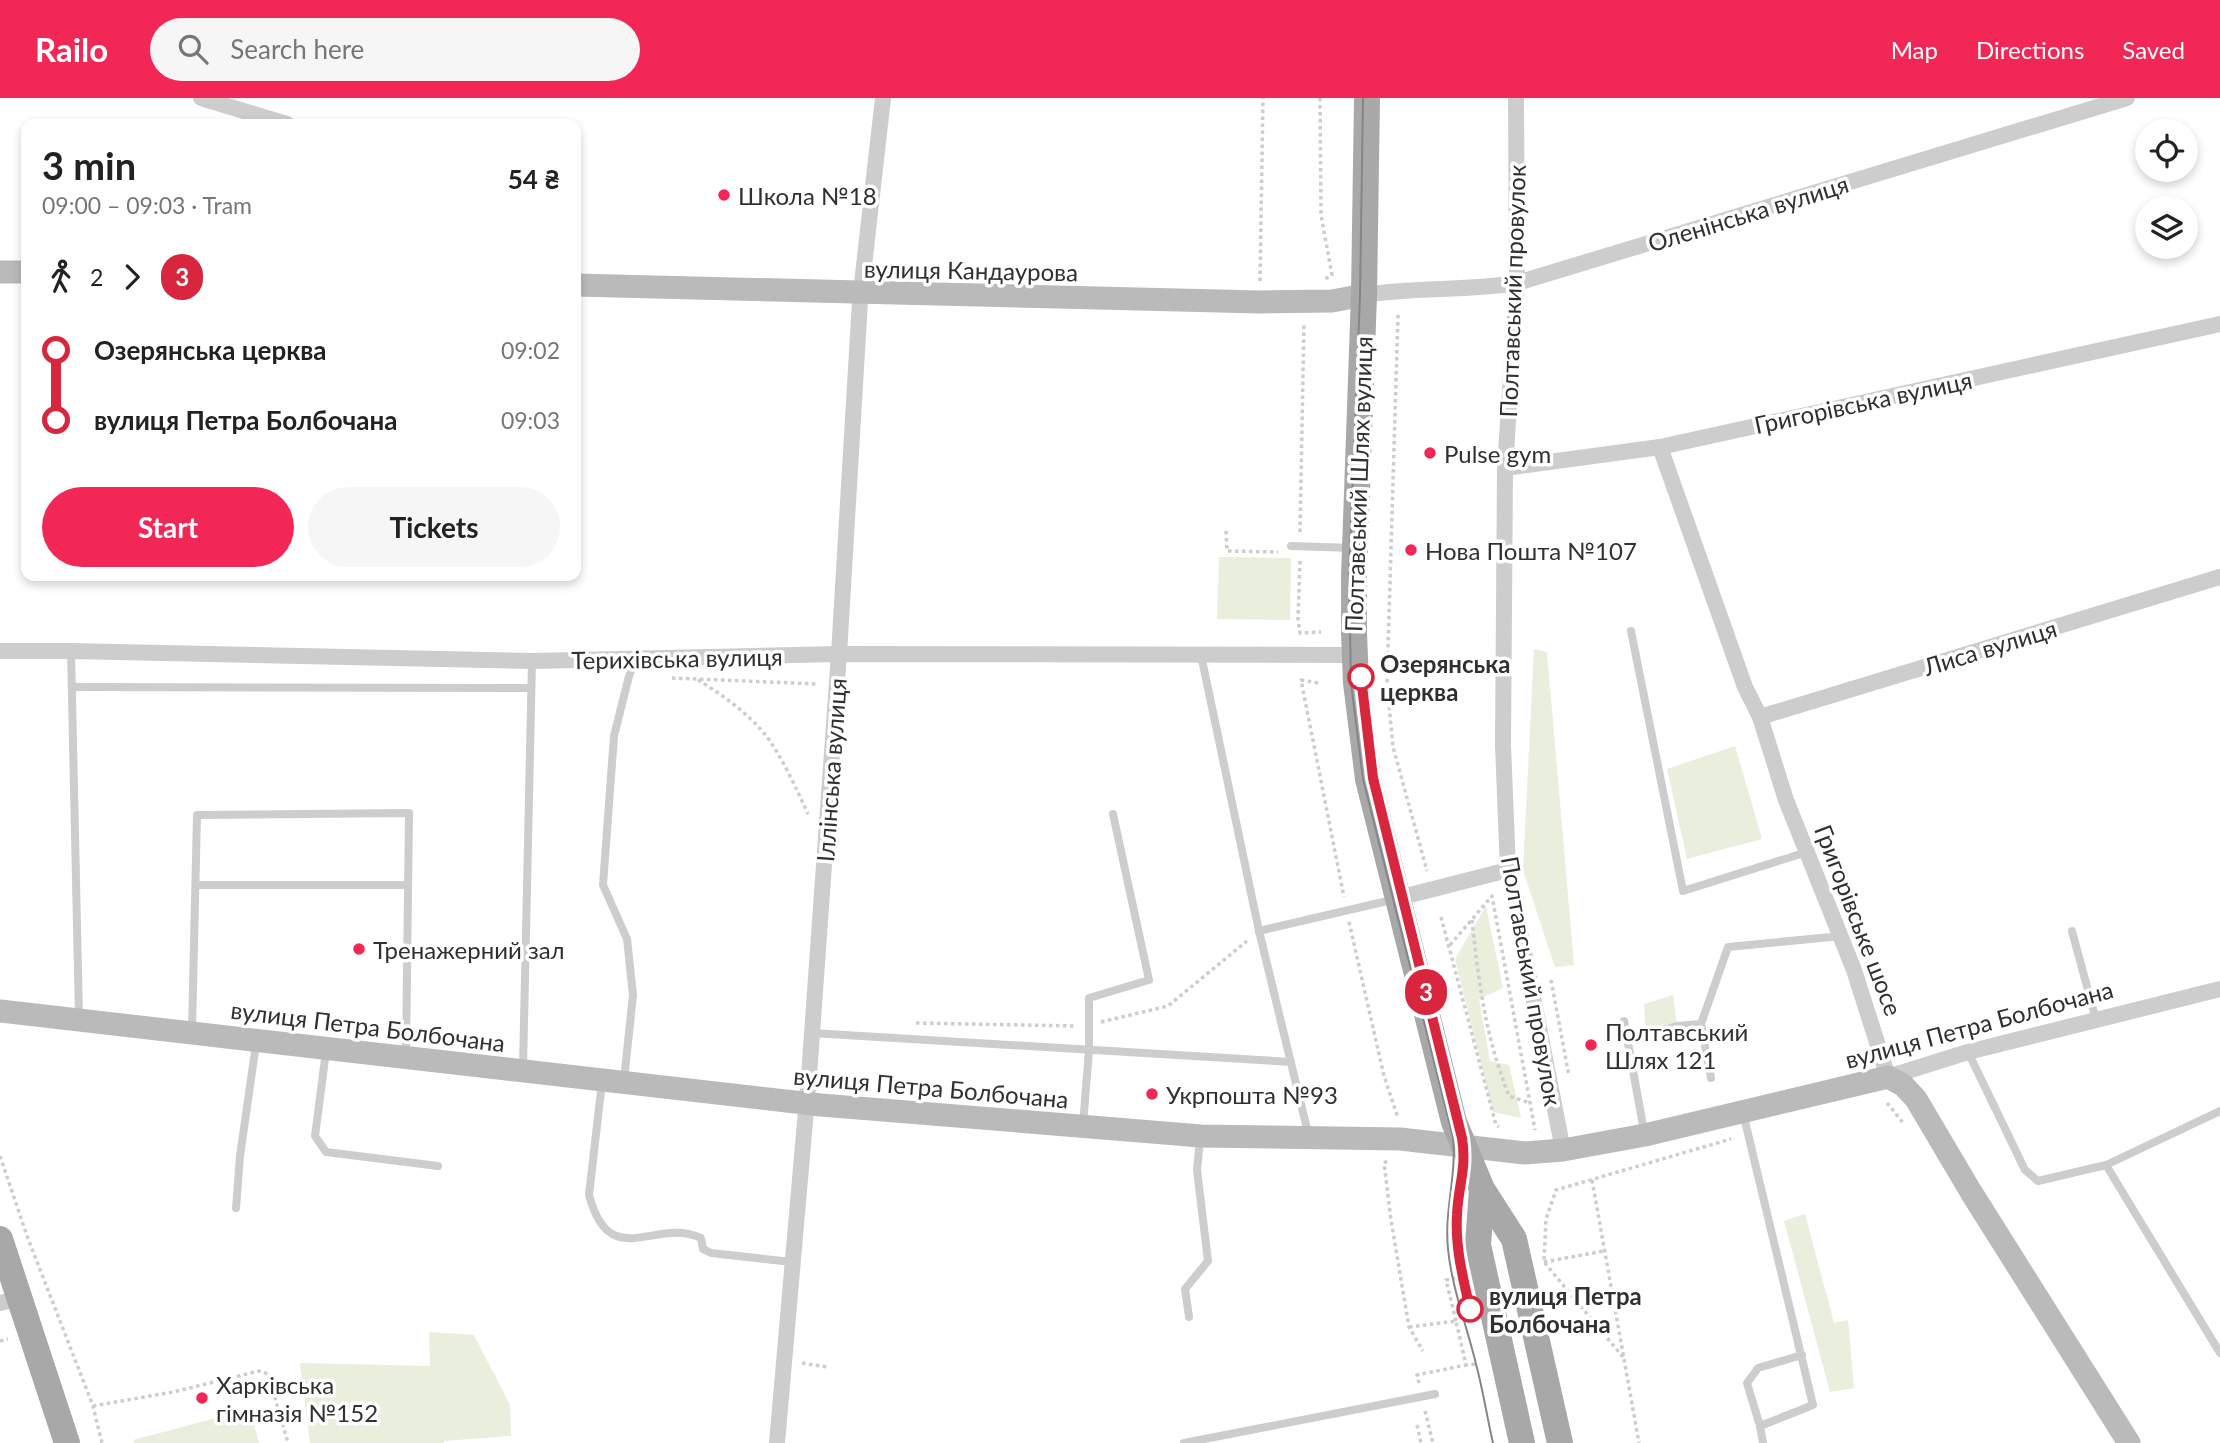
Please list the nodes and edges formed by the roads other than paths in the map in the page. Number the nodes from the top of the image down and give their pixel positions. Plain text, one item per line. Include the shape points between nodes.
1 (201, 98) edge
2 (883, 98) edge
3 (1367, 98) edge
4 (1516, 98) edge
5 (2127, 98) edge
6 (270, 119) edge
7 (0, 272) edge
8 (21, 272) edge
9 (1517, 283) junction
10 (581, 285) edge
11 (860, 293) junction
12 (1364, 295) junction
13 (2220, 324) edge
14 (1660, 447) junction
15 (1505, 468) junction
16 (1297, 548) road end
17 (1355, 548) junction
18 (2220, 577) edge
19 (1630, 631) dead end
20 (71, 650) junction
21 (0, 652) edge
22 (839, 654) junction
23 (1201, 655) junction
24 (1354, 655) junction
25 (636, 659) junction
26 (533, 661) junction
27 (72, 687) junction
28 (531, 688) junction
29 (1760, 717) junction
30 (1112, 814) dead end
31 (1807, 852) junction
32 (1508, 870) junction
33 (196, 885) junction
34 (408, 885) junction
35 (1398, 898) junction
36 (1259, 931) junction
37 (2072, 931) dead end
38 (1841, 936) junction
39 (2220, 989) edge
40 (0, 1011) edge
41 (79, 1020) junction
42 (2096, 1020) junction
43 (1624, 1021) dead end
44 (1701, 1024) junction
45 (192, 1032) junction
46 (812, 1033) junction
47 (257, 1040) junction
48 (1628, 1040) junction
49 (326, 1048) junction
50 (1089, 1050) junction
51 (1968, 1052) junction
52 (406, 1057) junction
53 (1291, 1062) junction
54 (523, 1071) junction
55 (1888, 1077) junction
56 (1711, 1078) dead end
57 (613, 1081) junction
58 (807, 1103) junction
59 (1742, 1111) junction
60 (2220, 1111) edge
61 (1083, 1127) junction
62 (1645, 1135) junction
63 (1201, 1136) junction
64 (1310, 1138) junction
65 (1463, 1146) junction
66 (1563, 1150) junction
67 (2106, 1165) junction
68 (438, 1166) dead end
69 (1482, 1189) junction
70 (236, 1208) dead end
71 (0, 1239) edge
72 (792, 1262) junction
73 (10, 1301) edge
74 (1189, 1317) dead end
75 (2220, 1353) edge
76 (1802, 1355) junction
77 (1435, 1394) dead end
78 (1760, 1426) junction
79 (65, 1443) edge
80 (777, 1443) edge
81 (1184, 1443) edge
82 (1522, 1443) edge
83 (1560, 1443) edge
84 (1763, 1443) edge
85 (2129, 1443) edge

1 - 6 street
2 - 11 street, Іллінська вулиця
3 - 12 main road, Полтавський Шлях вулиця
4 - 9 street, Полтавський провулок
5 - 9 street, Оленінська вулиця
7 - 8 street
9 - 12 street, Оленінська вулиця
9 - 15 street, Полтавський провулок
10 - 11 street, вулиця Кандаурова
11 - 12 street, вулиця Кандаурова via 1260,302 1332,301
11 - 22 street, Іллінська вулиця
12 - 17 main road, Полтавський Шлях вулиця
13 - 14 street, Григорівська вулиця
14 - 15 street, Григорівська вулиця
14 - 29 street, Григорівське шосе via 1745,687
15 - 32 street, Полтавський провулок via 1503,745
16 - 17 lane
17 - 24 main road, Полтавський Шлях вулиця
18 - 29 street, Лиса вулиця
19 - 31 lane via 1684,891
20 - 21 street, Терихівська вулиця
20 - 26 street, Терихівська вулиця
20 - 27 lane
22 - 23 street, Терихівська вулиця
22 - 25 street, Терихівська вулиця
22 - 46 street, Іллінська вулиця
23 - 24 street, Терихівська вулиця
23 - 36 lane
24 - 35 main road, Полтавський Шлях вулиця via 1368,779
25 - 26 street, Терихівська вулиця
25 - 57 lane via 614,736 603,885 627,939 633,995
26 - 28 lane
27 - 28 lane
27 - 41 lane
28 - 54 lane
29 - 31 street, Григорівське шосе
30 - 50 lane via 1149,980 1088,998
31 - 38 street, Григорівське шосе
32 - 35 street
32 - 66 street, Полтавський провулок
33 - 34 lane
33 - 34 lane via 197,815 409,813
33 - 45 lane
34 - 52 lane
35 - 36 lane
35 - 65 main road, Полтавський Шлях вулиця
36 - 53 lane
37 - 42 lane
38 - 44 lane via 1728,947
38 - 55 street, Григорівське шосе
39 - 42 street, вулиця Петра Болбочана
40 - 41 street, вулиця Петра Болбочана
41 - 45 street, вулиця Петра Болбочана
42 - 51 street, вулиця Петра Болбочана
43 - 48 lane
44 - 48 lane
44 - 56 lane
45 - 47 street, вулиця Петра Болбочана
46 - 50 lane
46 - 58 street, Іллінська вулиця
47 - 49 street, вулиця Петра Болбочана
47 - 70 lane
48 - 62 lane
49 - 52 street, вулиця Петра Болбочана
49 - 68 lane via 315,1136 326,1152
50 - 53 lane
50 - 61 lane
51 - 55 street, вулиця Петра Болбочана
51 - 67 lane via 2025,1170 2038,1181
52 - 54 street, вулиця Петра Болбочана
53 - 64 lane
54 - 57 street, вулиця Петра Болбочана
55 - 59 street, вулиця Петра Болбочана
55 - 85 street via 1916,1099
57 - 58 street, вулиця Петра Болбочана
57 - 72 lane via 589,1195 603,1227 621,1238 689,1232 701,1238 703,1249 711,1254
58 - 61 street, вулиця Петра Болбочана
58 - 72 street, Іллінська вулиця
59 - 62 street, вулиця Петра Болбочана
59 - 76 lane
60 - 67 lane
61 - 63 street, вулиця Петра Болбочана
62 - 66 street, вулиця Петра Болбочана
63 - 64 street, вулиця Петра Болбочана
63 - 74 lane via 1197,1170 1208,1261 1185,1289
64 - 65 street, вулиця Петра Болбочана via 1400,1139
65 - 66 street, вулиця Петра Болбочана via 1525,1153
65 - 69 main road, Полтавський Шлях вулиця
67 - 75 lane
69 - 82 main road, Полтавський Шлях вулиця via 1478,1245
69 - 83 main road, Полтавський Шлях вулиця via 1514,1239
71 - 73 main road
72 - 80 street, Іллінська вулиця
73 - 79 main road
76 - 78 lane via 1813,1405
76 - 78 lane via 1758,1368 1748,1383
77 - 81 lane
78 - 84 lane

